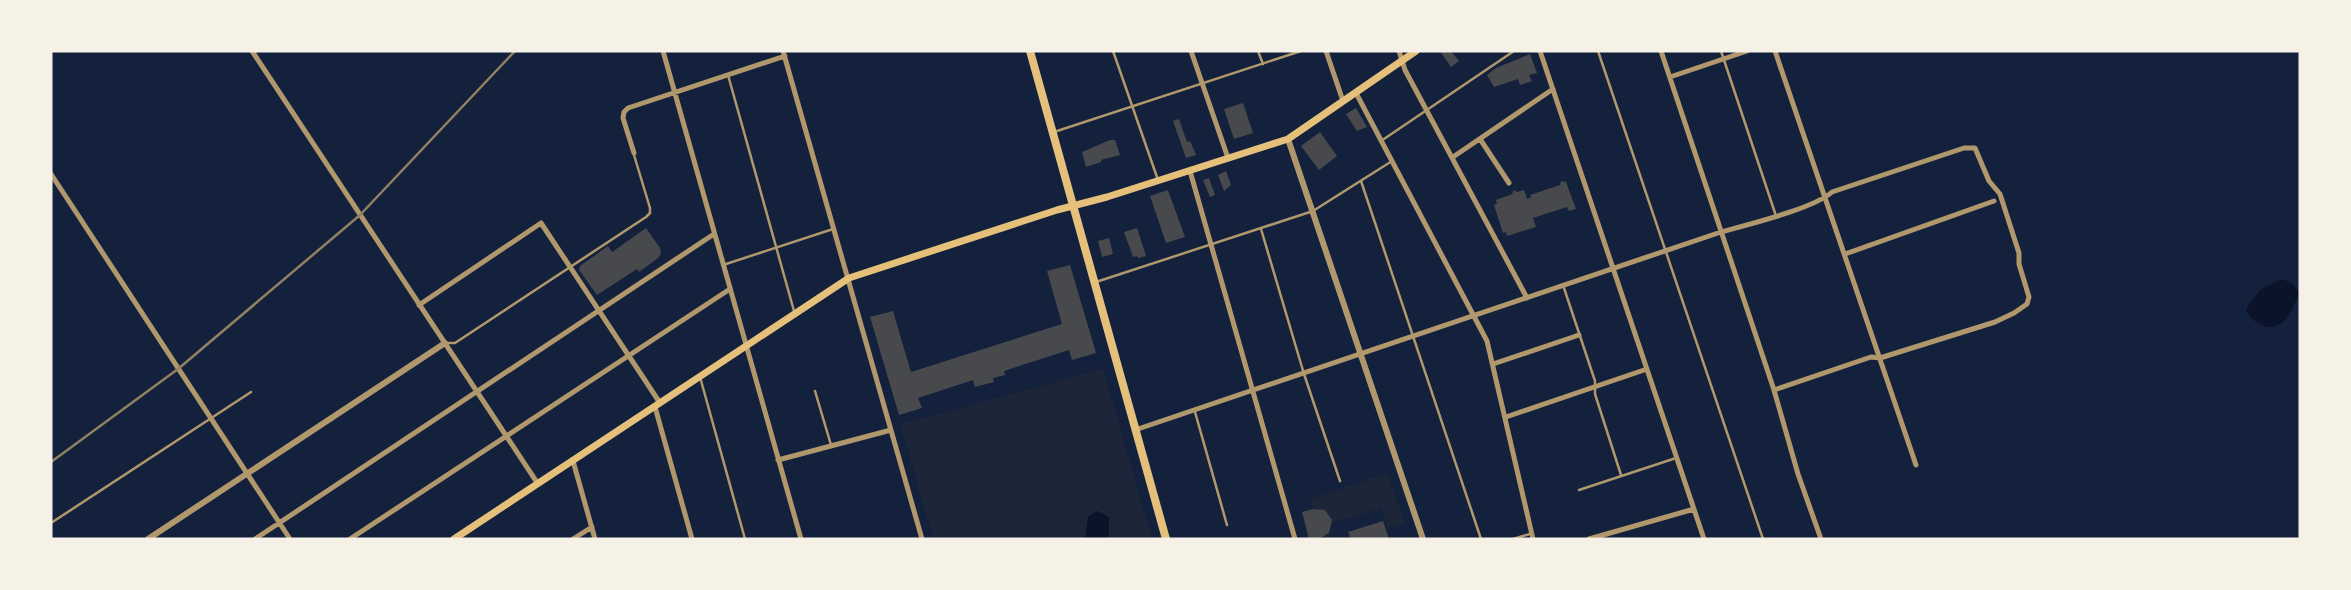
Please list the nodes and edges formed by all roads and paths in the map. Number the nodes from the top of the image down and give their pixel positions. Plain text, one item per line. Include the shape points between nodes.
1 (252, 51) edge
2 (663, 51) edge
3 (1030, 51) edge
4 (1113, 51) edge
5 (1191, 51) edge
6 (1258, 51) edge
7 (1301, 51) edge
8 (1326, 51) edge
9 (1399, 51) edge
10 (1416, 51) edge
11 (1514, 51) edge
12 (1598, 51) edge
13 (1661, 51) edge
14 (1721, 51) edge
15 (1747, 51) edge
16 (1775, 51) edge
17 (1543, 52) edge
18 (784, 53) edge
19 (1724, 58) junction
20 (1402, 60) junction
21 (1263, 64) junction
22 (729, 75) junction
23 (1670, 76) junction
24 (1203, 85) junction
25 (1553, 89) junction
26 (674, 93) junction
27 (1356, 93) junction
28 (1343, 101) junction
29 (1133, 107) junction
30 (1428, 111) junction
31 (1054, 132) junction
32 (1288, 139) junction
33 (1480, 139) junction
34 (1381, 141) junction
35 (634, 153) joint
36 (1228, 158) junction
37 (1453, 158) junction
38 (1392, 161) junction
39 (1190, 171) junction
40 (51, 174) edge
41 (1158, 180) junction
42 (1361, 181) junction
43 (1508, 183) dead end
44 (1825, 198) junction
45 (1994, 201) dead end
46 (1074, 206) junction
47 (1313, 211) junction
48 (1776, 216) junction
49 (834, 228) junction
50 (1261, 229) junction
51 (1721, 232) junction
52 (714, 234) junction
53 (1211, 244) junction
54 (775, 247) junction
55 (1665, 251) junction
56 (1845, 254) junction
57 (723, 265) junction
58 (570, 266) junction
59 (1614, 268) junction
60 (849, 278) junction
61 (1094, 282) junction
62 (1563, 285) junction
63 (730, 289) junction
64 (1527, 298) junction
65 (419, 305) junction
66 (599, 310) junction
67 (795, 314) junction
68 (1474, 316) junction
69 (1579, 335) junction
70 (1412, 337) junction
71 (445, 343) junction
72 (746, 347) junction
73 (1361, 354) junction
74 (629, 355) junction
75 (1880, 358) junction
76 (1493, 364) junction
77 (1647, 369) junction
78 (1304, 374) junction
79 (700, 377) junction
80 (1595, 386) junction
81 (1252, 390) junction
82 (1774, 390) junction
83 (477, 391) junction
84 (815, 391) dead end
85 (251, 392) dead end
86 (658, 405) junction
87 (1195, 412) junction
88 (1506, 417) junction
89 (211, 419) junction
90 (891, 430) junction
91 (1135, 430) junction
92 (508, 435) junction
93 (832, 447) junction
94 (1676, 457) junction
95 (778, 460) junction
96 (573, 461) junction
97 (1916, 465) dead end
98 (247, 474) junction
99 (1621, 475) junction
100 (1340, 481) dead end
101 (538, 484) junction
102 (1579, 490) dead end
103 (1694, 509) junction
104 (51, 523) edge
105 (280, 523) junction
106 (1227, 525) dead end
107 (592, 527) junction
108 (1532, 536) edge
109 (148, 539) edge
110 (255, 539) edge
111 (290, 539) edge
112 (350, 539) edge
113 (454, 539) edge
114 (573, 539) edge
115 (595, 539) edge
116 (692, 539) edge
117 (745, 539) edge
118 (801, 539) edge
119 (922, 539) edge
120 (1166, 539) edge
121 (1295, 539) edge
122 (1423, 539) edge
123 (1480, 539) edge
124 (1513, 539) edge
125 (1589, 539) edge
126 (1704, 539) edge
127 (1763, 539) edge
128 (1821, 539) edge

1 - 65 street
2 - 26 street
3 - 31 main road
4 - 29 lane
5 - 24 street
6 - 21 lane
7 - 21 lane
8 - 28 street
9 - 20 street
10 - 20 main road
11 - 30 lane
12 - 55 lane
13 - 23 street
14 - 19 lane
15 - 19 street
16 - 44 street
17 - 25 street
18 - 22 street
18 - 49 street
19 - 23 street
19 - 48 lane
20 - 27 main road
20 - 30 street
21 - 24 lane
22 - 26 street
22 - 54 lane
23 - 51 street
24 - 29 lane
24 - 36 street
25 - 33 street
25 - 59 street
26 - 35 street via 624,112
26 - 52 street
27 - 28 main road
27 - 34 street
28 - 32 main road
29 - 31 lane
29 - 41 lane
30 - 34 lane
30 - 37 street
31 - 46 main road
32 - 36 main road
32 - 47 street
33 - 37 street
33 - 43 street
34 - 38 street
35 - 58 lane via 650,213
36 - 39 main road
37 - 64 street
38 - 42 lane
38 - 68 street
39 - 41 main road
39 - 53 street
40 - 89 street
41 - 46 main road
42 - 47 lane
42 - 70 lane
44 - 48 street
44 - 56 street
44 - 75 street via 1972,147 2000,194 2029,297 2023,308
45 - 56 street
46 - 60 main road
46 - 61 main road
47 - 50 lane
47 - 73 street
48 - 51 street
49 - 54 lane
49 - 60 street
50 - 53 lane
50 - 78 lane
51 - 55 street
51 - 82 street
52 - 57 street
52 - 66 street
53 - 61 lane
53 - 81 street
54 - 57 lane
54 - 67 lane
55 - 59 street
55 - 127 lane
56 - 75 street
57 - 63 street
58 - 65 street via 541,223
58 - 66 street
58 - 71 lane via 455,343
59 - 62 street
59 - 77 street
60 - 67 main road
60 - 90 street
61 - 91 main road
62 - 64 street
62 - 69 lane
63 - 72 street
63 - 74 street
64 - 68 street
65 - 71 street
66 - 74 street
66 - 83 street
67 - 72 main road
68 - 70 street
68 - 76 street
69 - 76 street
69 - 80 lane
70 - 73 street
70 - 123 lane
71 - 83 street
71 - 98 street
72 - 79 main road
72 - 95 street
73 - 78 street
73 - 122 street
74 - 86 street
74 - 92 street
75 - 82 street
75 - 97 street
76 - 88 street
77 - 80 street
77 - 94 street
78 - 81 street
78 - 100 lane
79 - 86 main road
79 - 117 lane
80 - 88 street
80 - 99 lane
81 - 87 street
81 - 121 street
82 - 128 street
83 - 92 street
83 - 105 street
84 - 93 lane
85 - 89 lane
86 - 96 main road
86 - 116 street
87 - 91 street
87 - 106 lane
88 - 108 street
89 - 98 street
89 - 104 lane
90 - 93 street
90 - 119 street
91 - 120 main road
92 - 101 street
92 - 112 street
93 - 95 street
94 - 99 lane
94 - 103 street
95 - 118 street
96 - 101 main road
96 - 107 street
98 - 105 street
98 - 109 street
99 - 102 lane
101 - 113 main road
103 - 125 street
103 - 126 street
105 - 110 street
105 - 111 street
107 - 114 street
107 - 115 street
108 - 124 lane

